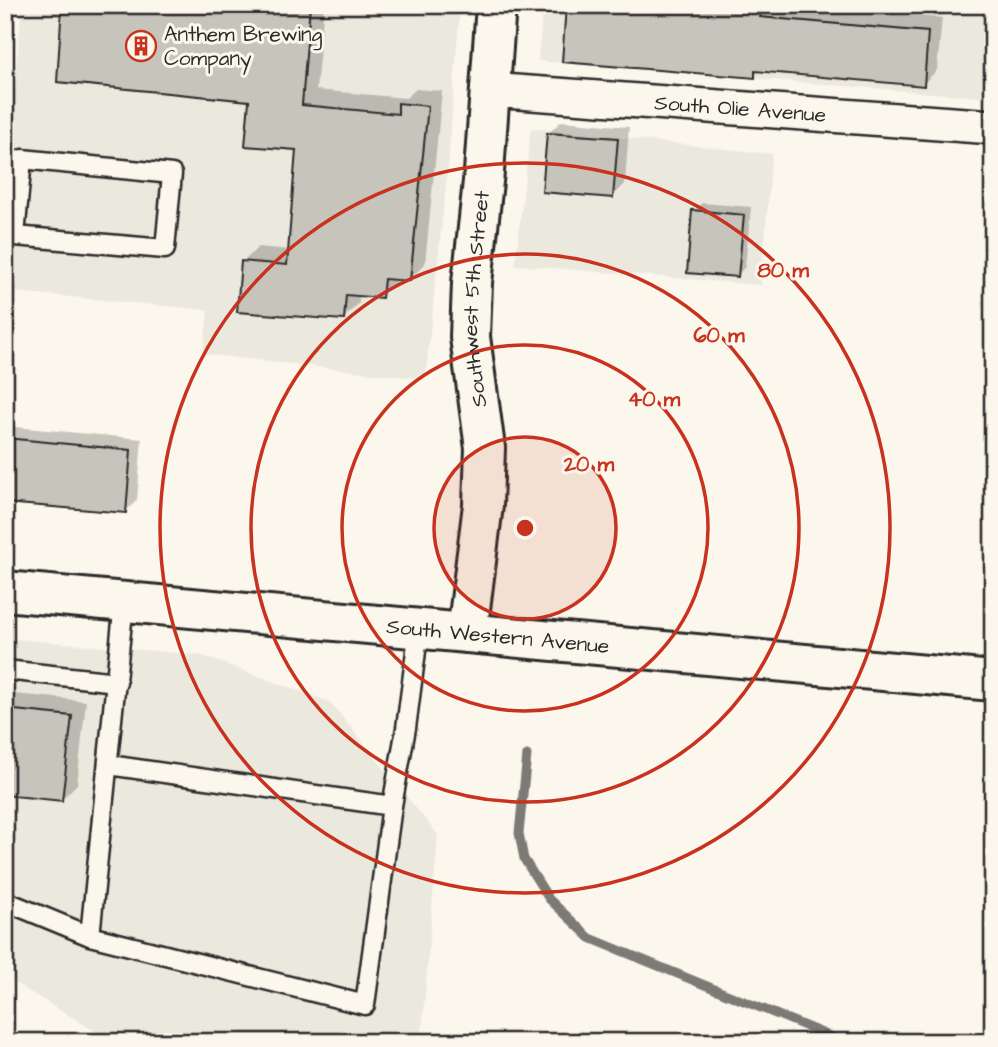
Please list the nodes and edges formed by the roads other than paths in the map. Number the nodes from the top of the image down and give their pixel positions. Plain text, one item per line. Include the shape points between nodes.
1 (496, 5) edge
2 (489, 90) junction
3 (993, 127) edge
4 (12, 193) edge
5 (5, 591) edge
6 (124, 602) junction
7 (419, 628) junction
8 (467, 633) junction
9 (5, 670) edge
10 (993, 681) edge
11 (117, 682) junction
12 (109, 765) junction
13 (392, 806) junction
14 (5, 901) edge
15 (90, 936) junction

1 - 2 main road, Southwest 5th Street
2 - 3 street, South Olie Avenue
2 - 8 main road, Southwest 5th Street via 470,337 485,448 483,505
4 - 4 lane via 22,159 172,174 165,249 15,236
5 - 6 main road, South Western Avenue
6 - 7 main road, South Western Avenue
6 - 11 lane
7 - 8 main road, South Western Avenue
7 - 13 lane
8 - 10 main road, South Western Avenue
9 - 11 lane
11 - 12 lane
12 - 13 lane
12 - 15 lane
13 - 15 lane via 365,1005
14 - 15 lane

